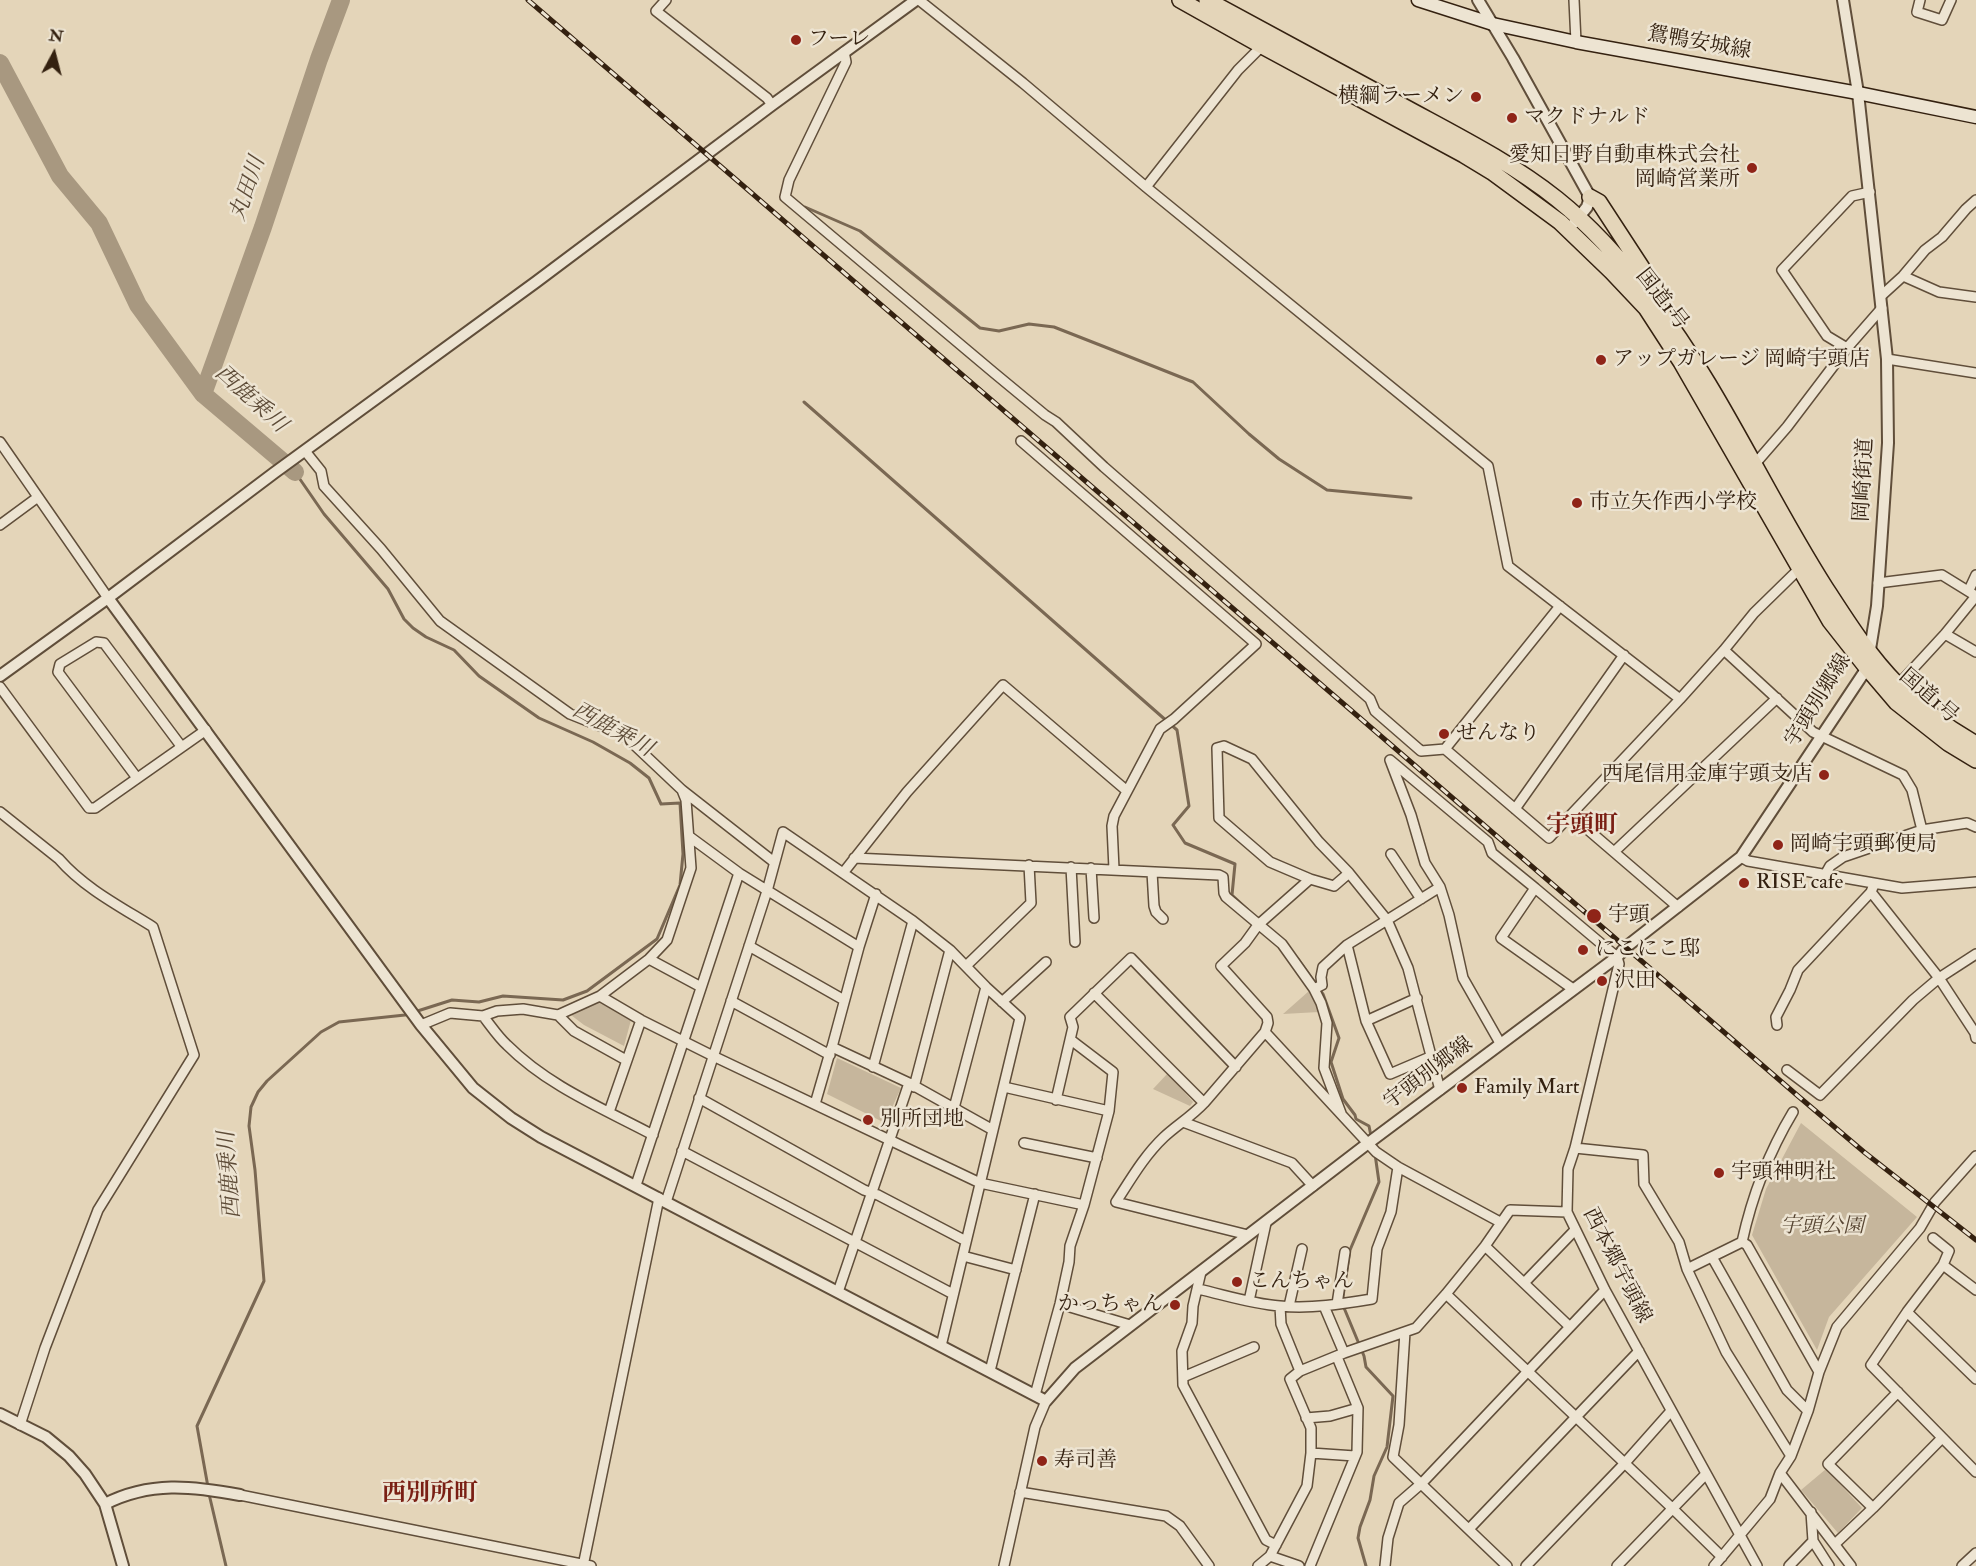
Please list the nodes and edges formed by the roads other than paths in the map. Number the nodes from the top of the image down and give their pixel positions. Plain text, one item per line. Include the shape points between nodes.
1 (666, 0) edge
2 (917, 0) edge
3 (1180, 0) edge
4 (1207, 0) edge
5 (1418, 0) edge
6 (1478, 0) edge
7 (1574, 0) edge
8 (1843, 0) edge
9 (1920, 0) edge
10 (1951, 0) edge
11 (1493, 24) junction
12 (1576, 42) junction
13 (1262, 46) junction
14 (844, 52) junction
15 (1858, 93) junction
16 (772, 105) junction
17 (1976, 117) edge
18 (1146, 187) junction
19 (1870, 192) junction
20 (1590, 197) junction
21 (1976, 200) edge
22 (1579, 218) junction
23 (1568, 231) junction
24 (1903, 276) junction
25 (1881, 296) junction
26 (1976, 297) edge
27 (1651, 298) junction
28 (1882, 308) junction
29 (1847, 348) junction
30 (1887, 359) junction
31 (1976, 373) edge
32 (1021, 441) dead end
33 (0, 442) edge
34 (304, 452) junction
35 (1754, 465) junction
36 (38, 497) junction
37 (0, 525) edge
38 (1799, 569) junction
39 (1976, 575) edge
40 (1878, 583) junction
41 (1973, 594) edge
42 (108, 598) junction
43 (1560, 606) junction
44 (1945, 634) junction
45 (1724, 650) junction
46 (1976, 652) edge
47 (1624, 655) junction
48 (1868, 661) junction
49 (0, 676) edge
50 (1898, 685) junction
51 (0, 687) edge
52 (1777, 698) junction
53 (1680, 699) junction
54 (206, 730) junction
55 (1823, 736) junction
56 (1976, 744) edge
57 (182, 746) junction
58 (1445, 749) junction
59 (1976, 760) edge
60 (136, 778) junction
61 (682, 790) junction
62 (1127, 791) junction
63 (1515, 809) junction
64 (0, 812) edge
65 (1572, 816) junction
66 (1976, 816) edge
67 (1972, 825) edge
68 (1922, 830) junction
69 (690, 837) junction
70 (1615, 851) junction
71 (1391, 854) dead end
72 (1741, 857) junction
73 (854, 858) junction
74 (774, 862) junction
75 (1029, 865) junction
76 (1071, 867) junction
77 (1091, 868) junction
78 (1114, 869) junction
79 (1152, 872) junction
80 (739, 873) junction
81 (843, 873) junction
82 (1349, 873) junction
83 (1825, 875) junction
84 (1310, 879) junction
85 (1976, 882) edge
86 (1440, 887) junction
87 (1535, 888) junction
88 (1872, 888) junction
89 (767, 891) junction
90 (876, 894) junction
91 (1421, 899) junction
92 (1678, 907) junction
93 (1094, 918) dead end
94 (1163, 919) dead end
95 (1387, 920) junction
96 (913, 921) junction
97 (1258, 925) junction
98 (1075, 942) dead end
99 (1347, 945) junction
100 (749, 946) junction
101 (859, 947) junction
102 (950, 950) junction
103 (1976, 954) edge
104 (1617, 957) junction
105 (649, 959) junction
106 (1046, 962) dead end
107 (967, 965) junction
108 (1938, 978) junction
109 (701, 987) junction
110 (986, 987) junction
111 (1318, 987) junction
112 (1573, 989) junction
113 (1094, 993) junction
114 (600, 996) junction
115 (1417, 998) junction
116 (844, 1000) junction
117 (731, 1001) junction
118 (1002, 1002) junction
119 (558, 1015) junction
120 (483, 1016) junction
121 (641, 1020) junction
122 (1366, 1021) junction
123 (421, 1025) junction
124 (1777, 1025) dead end
125 (1265, 1032) junction
126 (1976, 1038) edge
127 (1071, 1040) junction
128 (685, 1041) junction
129 (1500, 1043) junction
130 (831, 1051) junction
131 (713, 1056) junction
132 (1430, 1057) junction
133 (626, 1060) junction
134 (873, 1067) junction
135 (1236, 1067) junction
136 (1787, 1070) dead end
137 (912, 1085) junction
138 (1004, 1087) junction
139 (1440, 1090) junction
140 (699, 1098) junction
141 (1056, 1100) junction
142 (1204, 1103) junction
143 (814, 1104) junction
144 (954, 1108) junction
145 (1109, 1111) junction
146 (609, 1112) junction
147 (1793, 1112) dead end
148 (1341, 1113) junction
149 (1183, 1122) junction
150 (993, 1130) junction
151 (653, 1135) junction
152 (889, 1139) junction
153 (1024, 1143) dead end
154 (1367, 1144) junction
155 (1575, 1148) junction
156 (682, 1151) junction
157 (1976, 1156) edge
158 (1097, 1158) junction
159 (1398, 1167) junction
160 (980, 1183) junction
161 (636, 1185) junction
162 (1313, 1186) junction
163 (872, 1193) junction
164 (1035, 1194) junction
165 (662, 1200) junction
166 (1084, 1205) junction
167 (1567, 1212) junction
168 (1500, 1222) junction
169 (1266, 1223) junction
170 (1575, 1230) junction
171 (1248, 1235) junction
172 (1933, 1238) dead end
173 (855, 1240) junction
174 (966, 1241) junction
175 (1742, 1242) junction
176 (1485, 1246) junction
177 (1302, 1249) dead end
178 (1345, 1252) dead end
179 (963, 1256) junction
180 (1712, 1257) junction
181 (1944, 1265) junction
182 (1687, 1269) junction
183 (1016, 1270) junction
184 (1201, 1272) junction
185 (1525, 1282) junction
186 (1198, 1289) junction
187 (1605, 1290) junction
188 (1976, 1290) edge
189 (838, 1292) junction
190 (953, 1294) junction
191 (1446, 1294) junction
192 (1249, 1301) junction
193 (1060, 1304) junction
194 (1337, 1304) junction
195 (1285, 1306) junction
196 (1324, 1306) junction
197 (1907, 1312) junction
198 (1130, 1325) junction
199 (1570, 1327) junction
200 (1405, 1332) junction
201 (941, 1346) junction
202 (1254, 1347) dead end
203 (1639, 1351) junction
204 (1340, 1355) junction
205 (990, 1371) junction
206 (1300, 1371) junction
207 (1819, 1372) junction
208 (1528, 1373) junction
209 (1183, 1377) junction
210 (1976, 1380) edge
211 (1898, 1392) junction
212 (1035, 1395) junction
213 (1046, 1401) junction
214 (1358, 1408) junction
215 (1671, 1411) junction
216 (1808, 1411) junction
217 (0, 1414) edge
218 (1576, 1416) junction
219 (1306, 1418) junction
220 (20, 1425) junction
221 (1942, 1438) junction
222 (1311, 1453) junction
223 (1355, 1456) junction
224 (1791, 1456) junction
225 (1624, 1464) junction
226 (1976, 1472) edge
227 (1780, 1473) junction
228 (1706, 1474) junction
229 (1422, 1483) junction
230 (1020, 1492) junction
231 (240, 1495) joint
232 (105, 1504) junction
233 (1672, 1508) junction
234 (1873, 1508) junction
235 (1811, 1512) junction
236 (1469, 1529) junction
237 (1741, 1534) junction
238 (1813, 1541) junction
239 (1835, 1544) junction
240 (1276, 1545) junction
241 (1976, 1553) edge
242 (1270, 1556) junction
243 (1722, 1557) junction
244 (586, 1565) edge
245 (123, 1566) edge
246 (1004, 1566) edge
247 (1209, 1566) edge
248 (1258, 1566) edge
249 (1299, 1566) edge
250 (1310, 1566) edge
251 (1385, 1566) edge
252 (1508, 1566) edge
253 (1526, 1566) edge
254 (1617, 1566) edge
255 (1714, 1566) edge
256 (1757, 1566) edge
257 (1789, 1566) edge
258 (1829, 1566) edge
259 (1851, 1566) edge
260 (1962, 1566) edge

1 - 16 street via 656,11
2 - 14 street
2 - 18 street
3 - 13 highway, 国道1号
4 - 22 highway, 国道1号 via 1469,140
5 - 11 main road, 鴛鴨安城線
6 - 11 street
7 - 12 street
8 - 15 street
9 - 10 street via 1917,12 1941,20
11 - 12 main road, 鴛鴨安城線
11 - 20 street
12 - 15 main road, 鴛鴨安城線
13 - 18 street via 1238,70
13 - 23 highway, 国道1号 via 1464,155
14 - 16 street
14 - 58 street via 846,62 784,197 1056,422 1370,699 1375,711 1421,751
15 - 17 main road, 鴛鴨安城線
15 - 19 street
16 - 34 street
18 - 43 street via 1488,466 1508,566
19 - 25 street
19 - 29 street via 1852,196 1782,270 1827,336
20 - 22 street
20 - 27 highway via 1599,202 1646,274
21 - 24 street
22 - 23 street
22 - 27 highway, 国道1号
23 - 38 highway, 国道1号 via 1646,308
24 - 25 street
24 - 26 street via 1939,292
25 - 28 street, 岡崎街道
27 - 35 highway, 国道1号 via 1680,339
28 - 29 street
28 - 30 street, 岡崎街道
29 - 35 street
30 - 31 street
30 - 40 street, 岡崎街道 via 1888,443
32 - 62 street via 1256,644 1160,729
33 - 36 street
34 - 42 street
34 - 61 street via 321,471 324,486 440,621 570,714 628,739
35 - 48 highway, 国道1号
36 - 37 street
36 - 42 street
38 - 45 street via 1754,613
38 - 48 highway, 国道1号 via 1830,621
39 - 41 street
40 - 41 street via 1942,575
40 - 48 street, 岡崎街道
41 - 44 street
42 - 49 street
42 - 54 street
43 - 47 street
43 - 58 street
44 - 46 street
44 - 50 street
45 - 52 street
45 - 53 street
47 - 53 street
47 - 63 street
48 - 50 highway, 国道1号
48 - 55 street, 宇頭別郷線
48 - 59 highway, 国道1号 via 1896,702
50 - 56 highway, 国道1号 via 1948,728
51 - 60 street via 89,808 95,808
52 - 55 street via 1813,732
52 - 70 street
53 - 65 street
54 - 57 street
54 - 123 street
55 - 68 street via 1903,775 1912,790
55 - 72 street, 宇頭別郷線
57 - 60 street
57 - 60 street via 104,644 96,642 60,664 58,672
58 - 63 street
61 - 69 street
61 - 74 street
62 - 73 street via 1003,685
62 - 78 street via 1112,826
63 - 65 street via 1550,838
64 - 220 street via 92,887 153,927 194,1055 98,1210
65 - 70 street
66 - 67 street
67 - 68 street
68 - 83 street via 1843,857
69 - 80 street
69 - 105 street via 692,868 667,940
70 - 92 street
71 - 91 street
72 - 83 street
72 - 92 street, 宇頭別郷線
73 - 75 street
73 - 81 street
74 - 81 street via 783,832
74 - 89 street
75 - 76 street
75 - 107 street via 1031,903
76 - 77 street
76 - 98 street
77 - 78 street
77 - 93 street
78 - 79 street
79 - 94 street via 1154,906
79 - 97 street via 1219,875 1226,897
80 - 89 street
80 - 109 street
81 - 90 street
82 - 84 street via 1334,886
82 - 84 street via 1252,759 1224,746 1217,748 1219,818 1270,862
82 - 95 street
83 - 88 street
84 - 97 street
85 - 88 street
86 - 87 street via 1425,863 1390,759 1488,842 1492,853
86 - 91 street
86 - 129 street via 1463,978
87 - 104 street
87 - 112 street via 1501,938
88 - 108 street
88 - 124 street via 1798,970 1776,1017
89 - 100 street
89 - 101 street
90 - 96 street
90 - 101 street
91 - 95 street
92 - 104 street, 宇頭別郷線
95 - 99 street
95 - 115 street
96 - 102 street
96 - 134 street
97 - 111 street via 1282,944
97 - 125 street via 1221,966 1267,1017
99 - 111 street via 1323,967
99 - 122 street
100 - 116 street
100 - 117 street
101 - 116 street
102 - 107 street
102 - 137 street
103 - 108 street
104 - 112 street, 宇頭別郷線
104 - 155 street, 西本郷宇頭線 via 1619,964
105 - 109 street
105 - 114 street
106 - 118 street
107 - 110 street
108 - 126 street
108 - 136 street via 1820,1095
109 - 128 street
110 - 118 street
110 - 144 street
111 - 148 street via 1327,1023 1324,1068
112 - 129 street, 宇頭別郷線
113 - 127 street via 1070,1017
113 - 135 street via 1131,958
113 - 142 street
114 - 119 street
114 - 121 street
115 - 122 street
115 - 132 street
116 - 130 street
117 - 130 street
117 - 131 street
118 - 138 street via 1020,1018
119 - 120 street via 523,1009
119 - 133 street via 574,1031
120 - 123 street via 450,1013
120 - 146 street via 507,1045 542,1074
121 - 128 street
121 - 133 street
122 - 132 street via 1390,1074
123 - 161 street via 467,1081 497,1107 541,1137
125 - 135 street
125 - 148 street
127 - 141 street
127 - 145 street via 1113,1072
128 - 131 street
128 - 151 street
129 - 139 street, 宇頭別郷線
130 - 134 street
130 - 143 street
131 - 140 street
131 - 143 street
132 - 139 street
133 - 146 street
134 - 137 street
135 - 142 street
137 - 144 street
137 - 152 street
138 - 141 street
138 - 150 street
139 - 154 street, 宇頭別郷線
140 - 156 street
140 - 163 street
141 - 145 street
142 - 149 street
143 - 152 street
144 - 150 street
145 - 158 street
146 - 151 street
147 - 175 street via 1775,1142 1751,1203
148 - 154 street
149 - 162 street via 1292,1163
149 - 171 street via 1139,1165 1116,1202
150 - 160 street
151 - 161 street
152 - 160 street
152 - 163 street
153 - 158 street
154 - 159 street
154 - 162 street, 宇頭別郷線
155 - 167 street, 西本郷宇頭線 via 1568,1169
155 - 182 street via 1643,1155 1644,1184 1679,1242
156 - 165 street
156 - 173 street
157 - 207 street via 1837,1327
158 - 166 street
159 - 168 street
159 - 194 street via 1391,1212 1377,1249 1372,1299
160 - 164 street
160 - 174 street
161 - 165 street
162 - 169 street, 宇頭別郷線
163 - 173 street
163 - 174 street
164 - 166 street
164 - 183 street
165 - 189 street
165 - 244 street
166 - 193 street via 1070,1246
167 - 168 street via 1510,1210
167 - 170 street, 西本郷宇頭線
168 - 176 street
169 - 171 street, 宇頭別郷線
169 - 192 street
170 - 185 street
170 - 187 street, 西本郷宇頭線
171 - 184 street
172 - 181 street via 1949,1251
173 - 189 street
173 - 190 street
174 - 179 street
175 - 180 street
175 - 207 street
176 - 185 street
176 - 191 street
177 - 195 street
178 - 194 street
179 - 183 street
179 - 190 street
180 - 182 street
180 - 216 street via 1786,1390
181 - 188 street
181 - 197 street
182 - 224 street via 1726,1352
183 - 205 street
184 - 186 street
184 - 198 street
185 - 199 street
186 - 192 street
186 - 209 street via 1182,1351
187 - 199 street
187 - 203 street, 西本郷宇頭線
189 - 201 street
190 - 201 street
191 - 200 street via 1416,1328
191 - 208 street
192 - 195 street
193 - 198 street
193 - 212 street
194 - 196 street
195 - 196 street
195 - 206 street via 1281,1324
196 - 204 street
197 - 210 street
197 - 211 street via 1871,1365
198 - 213 street via 1074,1368
199 - 208 street
200 - 204 street
200 - 229 street via 1393,1457
201 - 205 street
202 - 209 street
203 - 215 street, 西本郷宇頭線
203 - 218 street
204 - 206 street
204 - 214 street
205 - 212 street
206 - 219 street via 1290,1379
207 - 216 street
208 - 218 street
208 - 229 street
209 - 240 street via 1183,1385 1266,1540
211 - 221 street
211 - 234 street via 1828,1464
212 - 213 street
213 - 230 street via 1035,1426
214 - 219 street
214 - 223 street
215 - 225 street
215 - 228 street, 西本郷宇頭線
216 - 224 street
217 - 220 street
218 - 225 street
218 - 236 street
219 - 222 street via 1311,1428
220 - 232 street via 46,1437 69,1456
221 - 226 street
221 - 234 street
222 - 223 street
222 - 240 street via 1307,1486
223 - 250 street
224 - 227 street
225 - 233 street
225 - 253 street
227 - 235 street
227 - 237 street via 1770,1499
228 - 233 street
228 - 237 street, 西本郷宇頭線
229 - 236 street
229 - 251 street via 1399,1503 1388,1538
230 - 246 street
230 - 247 street via 1166,1516 1180,1526
231 - 232 street via 160,1487 121,1495
231 - 244 street
232 - 245 street
233 - 243 street
233 - 254 street
234 - 239 street
235 - 238 street
235 - 239 street
236 - 252 street
237 - 243 street
237 - 256 street, 西本郷宇頭線
238 - 257 street
238 - 258 street
239 - 259 street
240 - 242 street
241 - 260 street
242 - 248 street
242 - 249 street
243 - 255 street

